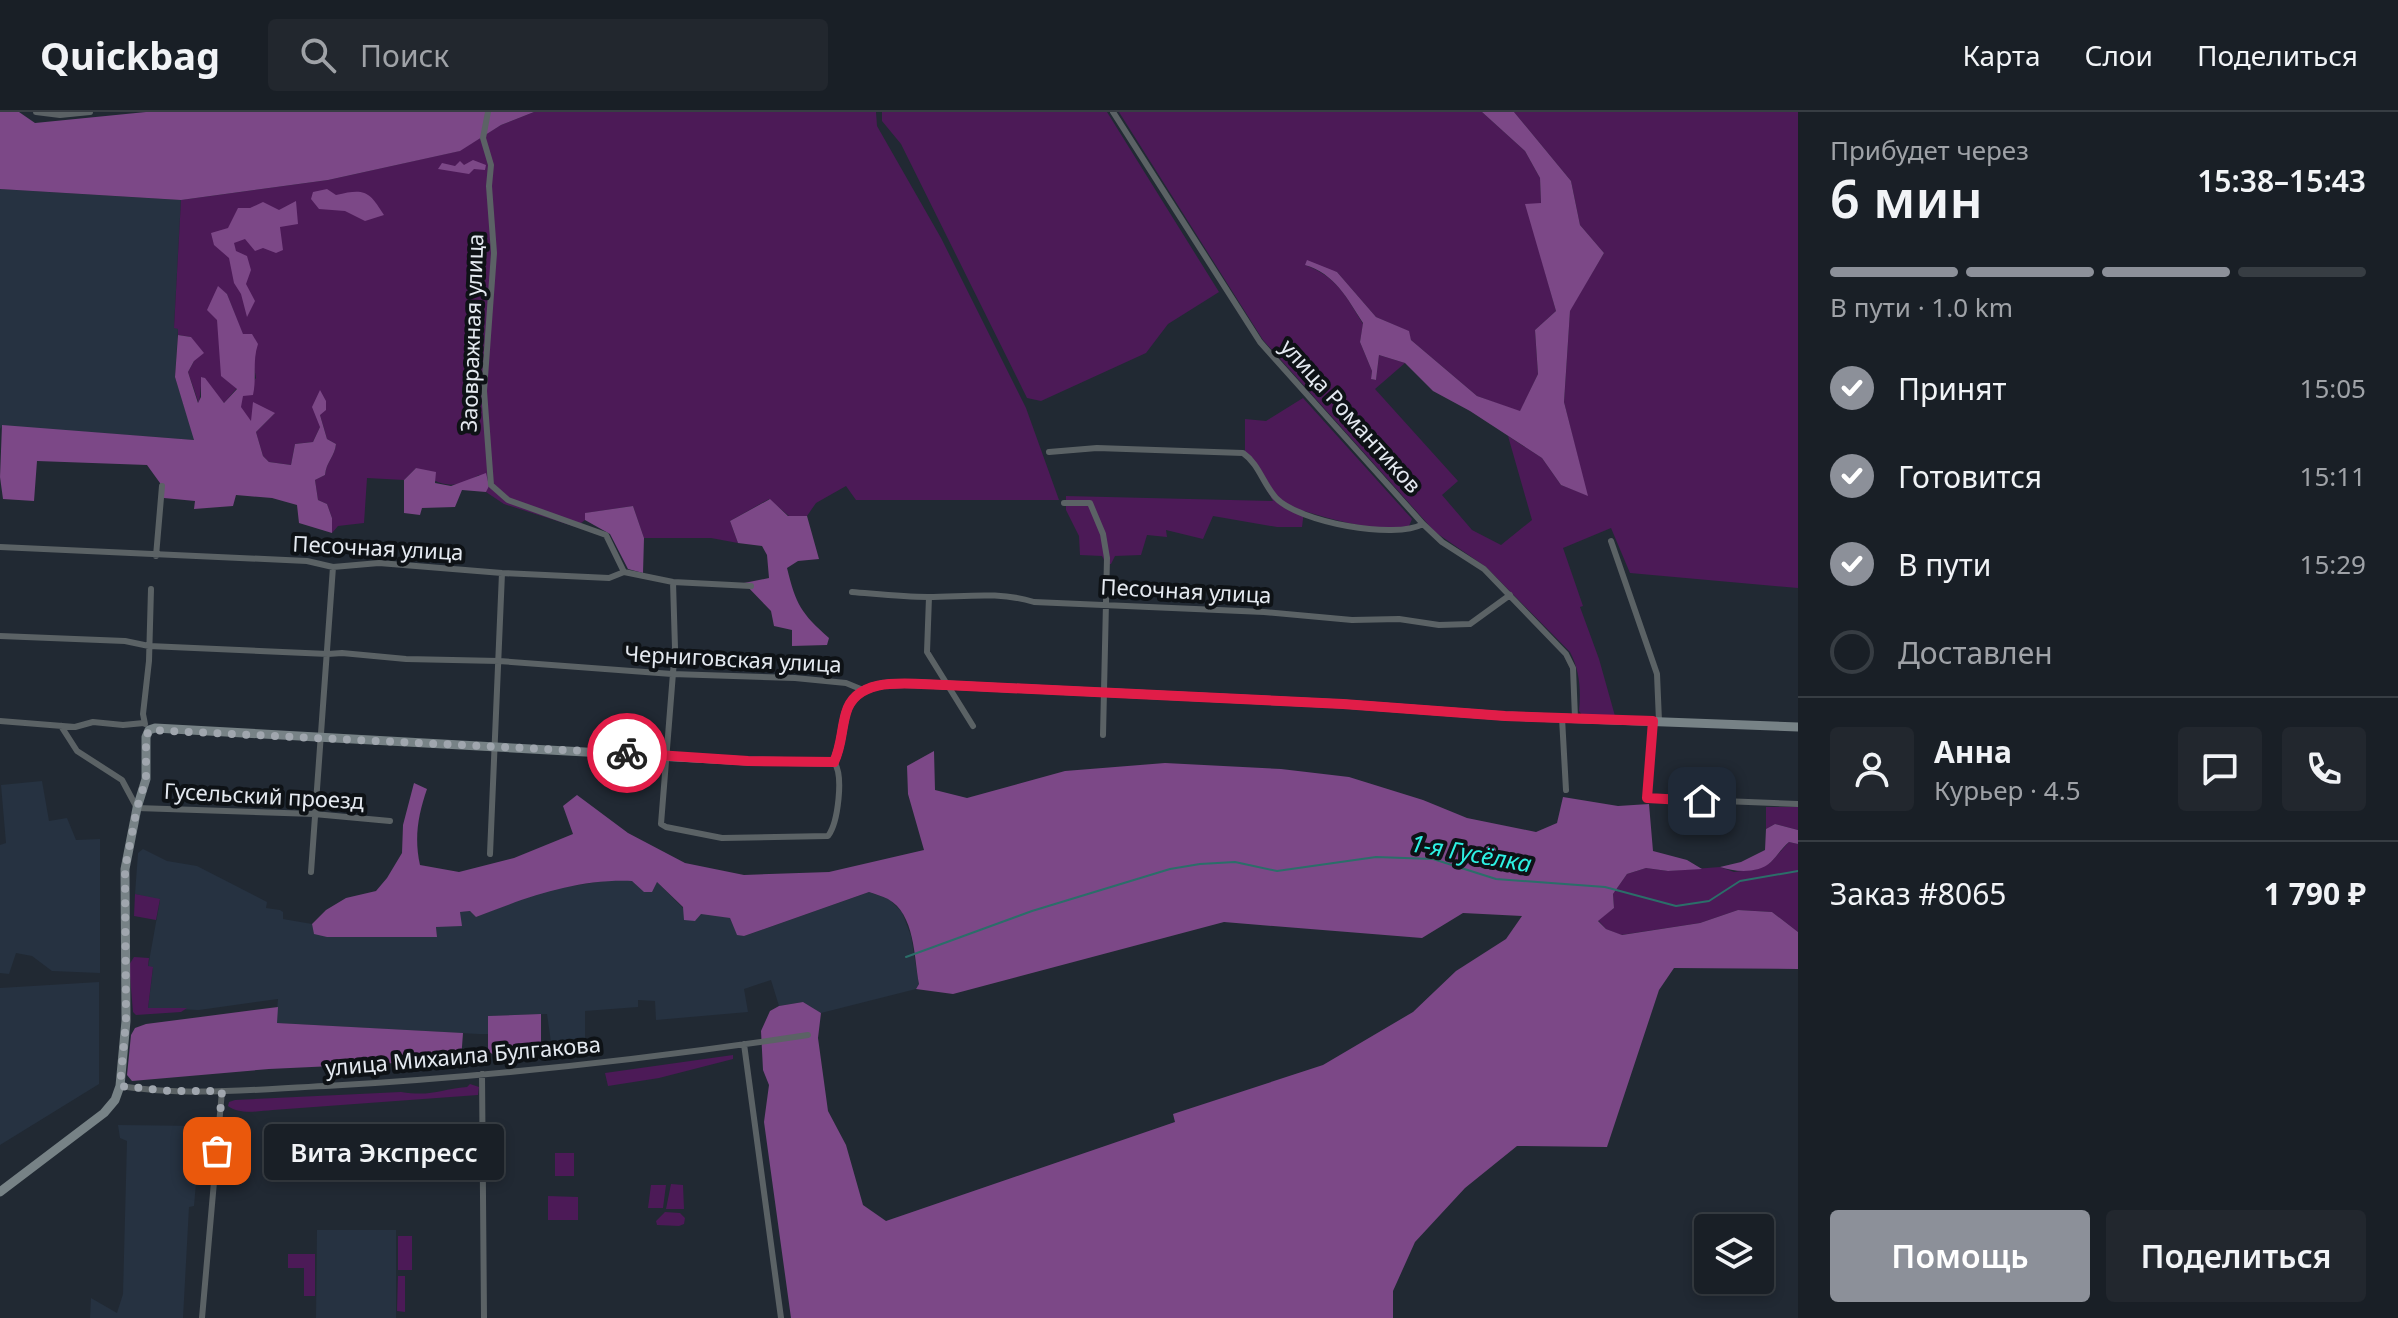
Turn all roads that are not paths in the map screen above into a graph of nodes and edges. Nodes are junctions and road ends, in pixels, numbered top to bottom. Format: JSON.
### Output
{"nodes":[{"id":1,"x":36,"y":112,"type":"edge"},
{"id":2,"x":90,"y":112,"type":"edge"},
{"id":3,"x":488,"y":112,"type":"edge"},
{"id":4,"x":1113,"y":112,"type":"edge"},
{"id":5,"x":1049,"y":452,"type":"dead end"},
{"id":6,"x":162,"y":486,"type":"dead end"},
{"id":7,"x":1064,"y":503,"type":"dead end"},
{"id":8,"x":1423,"y":524,"type":"junction"},
{"id":9,"x":1611,"y":541,"type":"dead end"},
{"id":10,"x":0,"y":547,"type":"edge"},
{"id":11,"x":156,"y":556,"type":"junction"},
{"id":12,"x":333,"y":567,"type":"junction"},
{"id":13,"x":624,"y":572,"type":"junction"},
{"id":14,"x":502,"y":573,"type":"junction"},
{"id":15,"x":673,"y":582,"type":"junction"},
{"id":16,"x":751,"y":586,"type":"dead end"},
{"id":17,"x":151,"y":589,"type":"dead end"},
{"id":18,"x":852,"y":592,"type":"dead end"},
{"id":19,"x":1510,"y":595,"type":"junction"},
{"id":20,"x":929,"y":597,"type":"junction"},
{"id":21,"x":1107,"y":605,"type":"junction"},
{"id":22,"x":0,"y":636,"type":"edge"},
{"id":23,"x":149,"y":646,"type":"junction"},
{"id":24,"x":328,"y":654,"type":"junction"},
{"id":25,"x":499,"y":661,"type":"junction"},
{"id":26,"x":672,"y":674,"type":"junction"},
{"id":27,"x":946,"y":685,"type":"junction"},
{"id":28,"x":863,"y":690,"type":"junction"},
{"id":29,"x":1105,"y":695,"type":"junction"},
{"id":30,"x":1562,"y":718,"type":"junction"},
{"id":31,"x":1575,"y":718,"type":"junction"},
{"id":32,"x":0,"y":721,"type":"edge"},
{"id":33,"x":1656,"y":721,"type":"junction"},
{"id":34,"x":61,"y":726,"type":"junction"},
{"id":35,"x":147,"y":726,"type":"junction"},
{"id":36,"x":973,"y":726,"type":"dead end"},
{"id":37,"x":1798,"y":727,"type":"edge"},
{"id":38,"x":1103,"y":735,"type":"dead end"},
{"id":39,"x":322,"y":737,"type":"junction"},
{"id":40,"x":493,"y":746,"type":"junction"},
{"id":41,"x":666,"y":754,"type":"junction"},
{"id":42,"x":834,"y":762,"type":"junction"},
{"id":43,"x":1566,"y":790,"type":"dead end"},
{"id":44,"x":1798,"y":804,"type":"edge"},
{"id":45,"x":137,"y":808,"type":"junction"},
{"id":46,"x":314,"y":814,"type":"junction"},
{"id":47,"x":390,"y":821,"type":"dead end"},
{"id":48,"x":490,"y":854,"type":"dead end"},
{"id":49,"x":311,"y":872,"type":"dead end"},
{"id":50,"x":808,"y":1035,"type":"dead end"},
{"id":51,"x":744,"y":1044,"type":"junction"},
{"id":52,"x":482,"y":1074,"type":"junction"},
{"id":53,"x":120,"y":1086,"type":"junction"},
{"id":54,"x":222,"y":1091,"type":"junction"},
{"id":55,"x":0,"y":1192,"type":"edge"},
{"id":56,"x":202,"y":1318,"type":"edge"},
{"id":57,"x":484,"y":1318,"type":"edge"},
{"id":58,"x":781,"y":1318,"type":"edge"}],
"edges":[{"from":1,"to":2,"type":"street"},
{"from":3,"to":13,"type":"street","name":"Заовражная улица"},
{"from":4,"to":8,"type":"street","name":"улица Романтиков"},
{"from":5,"to":8,"type":"street"},
{"from":6,"to":11,"type":"street"},
{"from":7,"to":21,"type":"street"},
{"from":8,"to":19,"type":"street","name":"улица Романтиков"},
{"from":9,"to":33,"type":"street"},
{"from":10,"to":11,"type":"street","name":"Песочная улица"},
{"from":11,"to":12,"type":"street","name":"Песочная улица"},
{"from":12,"to":14,"type":"street","name":"Песочная улица"},
{"from":12,"to":24,"type":"street"},
{"from":13,"to":14,"type":"street","name":"Песочная улица"},
{"from":13,"to":15,"type":"street","name":"Песочная улица"},
{"from":14,"to":25,"type":"street"},
{"from":15,"to":16,"type":"street","name":"Песочная улица"},
{"from":15,"to":26,"type":"street"},
{"from":17,"to":23,"type":"street"},
{"from":18,"to":20,"type":"street","name":"Песочная улица"},
{"from":19,"to":21,"type":"street","name":"Песочная улица"},
{"from":19,"to":31,"type":"street","name":"улица Романтиков"},
{"from":20,"to":21,"type":"street","name":"Песочная улица"},
{"from":20,"to":27,"type":"street"},
{"from":21,"to":29,"type":"street"},
{"from":22,"to":23,"type":"street","name":"Черниговская улица"},
{"from":23,"to":24,"type":"street","name":"Черниговская улица"},
{"from":23,"to":35,"type":"street"},
{"from":24,"to":25,"type":"street","name":"Черниговская улица"},
{"from":24,"to":39,"type":"street"},
{"from":25,"to":26,"type":"street","name":"Черниговская улица"},
{"from":25,"to":40,"type":"street"},
{"from":26,"to":28,"type":"street","name":"Черниговская улица"},
{"from":26,"to":41,"type":"street"},
{"from":27,"to":28,"type":"street","name":"Черниговская улица"},
{"from":27,"to":29,"type":"street","name":"Черниговская улица"},
{"from":27,"to":36,"type":"street"},
{"from":28,"to":42,"type":"street"},
{"from":29,"to":30,"type":"street","name":"Черниговская улица"},
{"from":29,"to":38,"type":"street"},
{"from":30,"to":31,"type":"street","name":"Черниговская улица"},
{"from":30,"to":43,"type":"street"},
{"from":31,"to":33,"type":"street","name":"Черниговская улица"},
{"from":32,"to":34,"type":"street"},
{"from":33,"to":37,"type":"street","name":"Черниговская улица"},
{"from":33,"to":44,"type":"street"},
{"from":34,"to":35,"type":"street"},
{"from":34,"to":45,"type":"street"},
{"from":35,"to":39,"type":"street"},
{"from":35,"to":45,"type":"street"},
{"from":39,"to":40,"type":"street"},
{"from":39,"to":46,"type":"street"},
{"from":40,"to":41,"type":"street"},
{"from":40,"to":48,"type":"street"},
{"from":41,"to":42,"type":"street"},
{"from":41,"to":42,"type":"street"},
{"from":45,"to":46,"type":"street","name":"Гусельский проезд"},
{"from":45,"to":53,"type":"street"},
{"from":46,"to":47,"type":"street","name":"Гусельский проезд"},
{"from":46,"to":49,"type":"street"},
{"from":50,"to":51,"type":"street","name":"улица Михаила Булгакова"},
{"from":51,"to":52,"type":"street","name":"улица Михаила Булгакова"},
{"from":51,"to":58,"type":"street"},
{"from":52,"to":54,"type":"street","name":"улица Михаила Булгакова"},
{"from":52,"to":57,"type":"street"},
{"from":53,"to":54,"type":"street","name":"улица Михаила Булгакова"},
{"from":53,"to":55,"type":"street"},
{"from":54,"to":56,"type":"street"}]}
